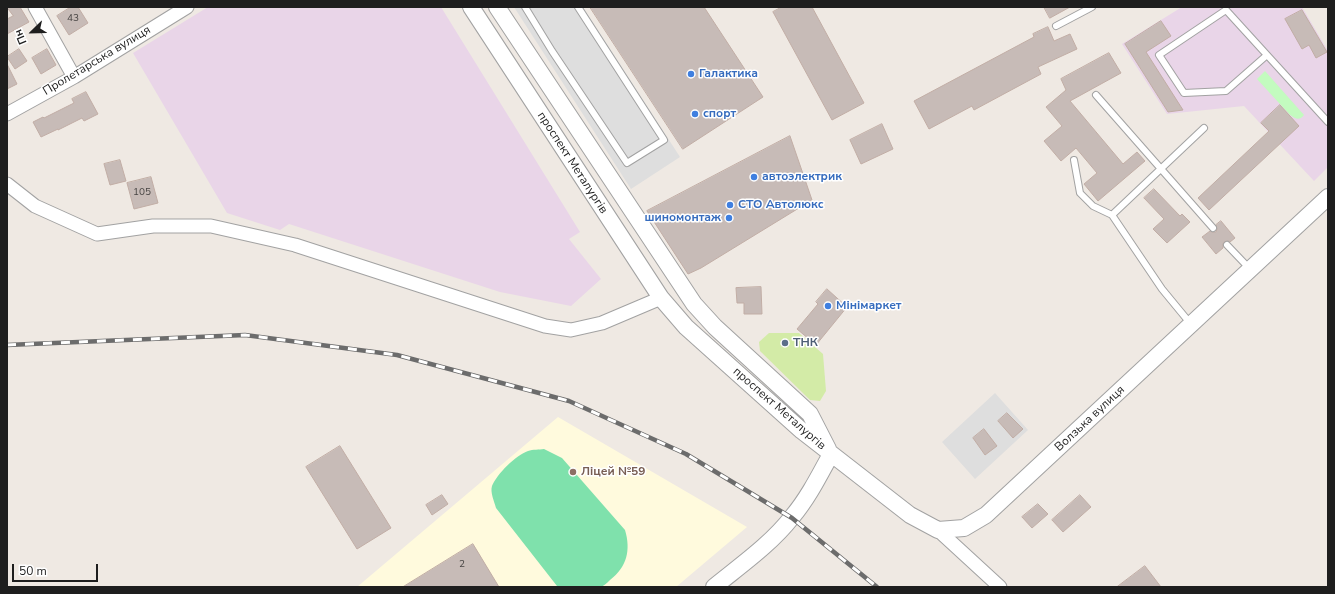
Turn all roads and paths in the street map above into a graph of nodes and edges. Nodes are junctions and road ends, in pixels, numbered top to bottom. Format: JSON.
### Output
{"nodes":[{"id":1,"x":35,"y":7,"type":"edge"},
{"id":2,"x":186,"y":7,"type":"edge"},
{"id":3,"x":471,"y":7,"type":"edge"},
{"id":4,"x":525,"y":7,"type":"edge"},
{"id":5,"x":578,"y":7,"type":"edge"},
{"id":6,"x":1092,"y":7,"type":"edge"},
{"id":7,"x":501,"y":8,"type":"edge"},
{"id":8,"x":1225,"y":8,"type":"edge"},
{"id":9,"x":1056,"y":26,"type":"dead end"},
{"id":10,"x":1267,"y":55,"type":"junction"},
{"id":11,"x":74,"y":77,"type":"junction"},
{"id":12,"x":1096,"y":95,"type":"dead end"},
{"id":13,"x":7,"y":114,"type":"edge"},
{"id":14,"x":1328,"y":122,"type":"edge"},
{"id":15,"x":1204,"y":128,"type":"dead end"},
{"id":16,"x":581,"y":134,"type":"junction"},
{"id":17,"x":562,"y":148,"type":"junction"},
{"id":18,"x":1074,"y":160,"type":"dead end"},
{"id":19,"x":1160,"y":168,"type":"junction"},
{"id":20,"x":7,"y":184,"type":"edge"},
{"id":21,"x":1328,"y":197,"type":"edge"},
{"id":22,"x":1112,"y":215,"type":"junction"},
{"id":23,"x":1213,"y":228,"type":"dead end"},
{"id":24,"x":1227,"y":245,"type":"dead end"},
{"id":25,"x":1250,"y":270,"type":"junction"},
{"id":26,"x":661,"y":298,"type":"junction"},
{"id":27,"x":1191,"y":324,"type":"junction"},
{"id":28,"x":831,"y":454,"type":"junction"},
{"id":29,"x":938,"y":530,"type":"junction"},
{"id":30,"x":714,"y":587,"type":"edge"},
{"id":31,"x":1000,"y":587,"type":"edge"}],
"edges":[{"from":1,"to":11,"type":"street"},
{"from":2,"to":11,"type":"street","name":"Пролетарська вулиця"},
{"from":3,"to":17,"type":"street","name":"проспект Металургів"},
{"from":4,"to":5,"type":"lane"},
{"from":6,"to":9,"type":"lane"},
{"from":7,"to":16,"type":"street","name":"проспект Металургів"},
{"from":8,"to":10,"type":"lane"},
{"from":8,"to":10,"type":"lane"},
{"from":10,"to":14,"type":"lane"},
{"from":11,"to":13,"type":"street","name":"Пролетарська вулиця"},
{"from":12,"to":19,"type":"lane"},
{"from":15,"to":19,"type":"lane"},
{"from":16,"to":17,"type":"street"},
{"from":16,"to":28,"type":"street","name":"проспект Металургів"},
{"from":17,"to":26,"type":"street","name":"проспект Металургів"},
{"from":18,"to":22,"type":"lane"},
{"from":19,"to":22,"type":"lane"},
{"from":19,"to":23,"type":"lane"},
{"from":20,"to":26,"type":"street"},
{"from":21,"to":25,"type":"street","name":"Волзька вулиця"},
{"from":22,"to":27,"type":"lane"},
{"from":24,"to":25,"type":"lane"},
{"from":25,"to":27,"type":"street","name":"Волзька вулиця"},
{"from":26,"to":28,"type":"street","name":"проспект Металургів"},
{"from":27,"to":29,"type":"street","name":"Волзька вулиця"},
{"from":28,"to":29,"type":"street"},
{"from":28,"to":30,"type":"street"},
{"from":29,"to":31,"type":"street"}]}
